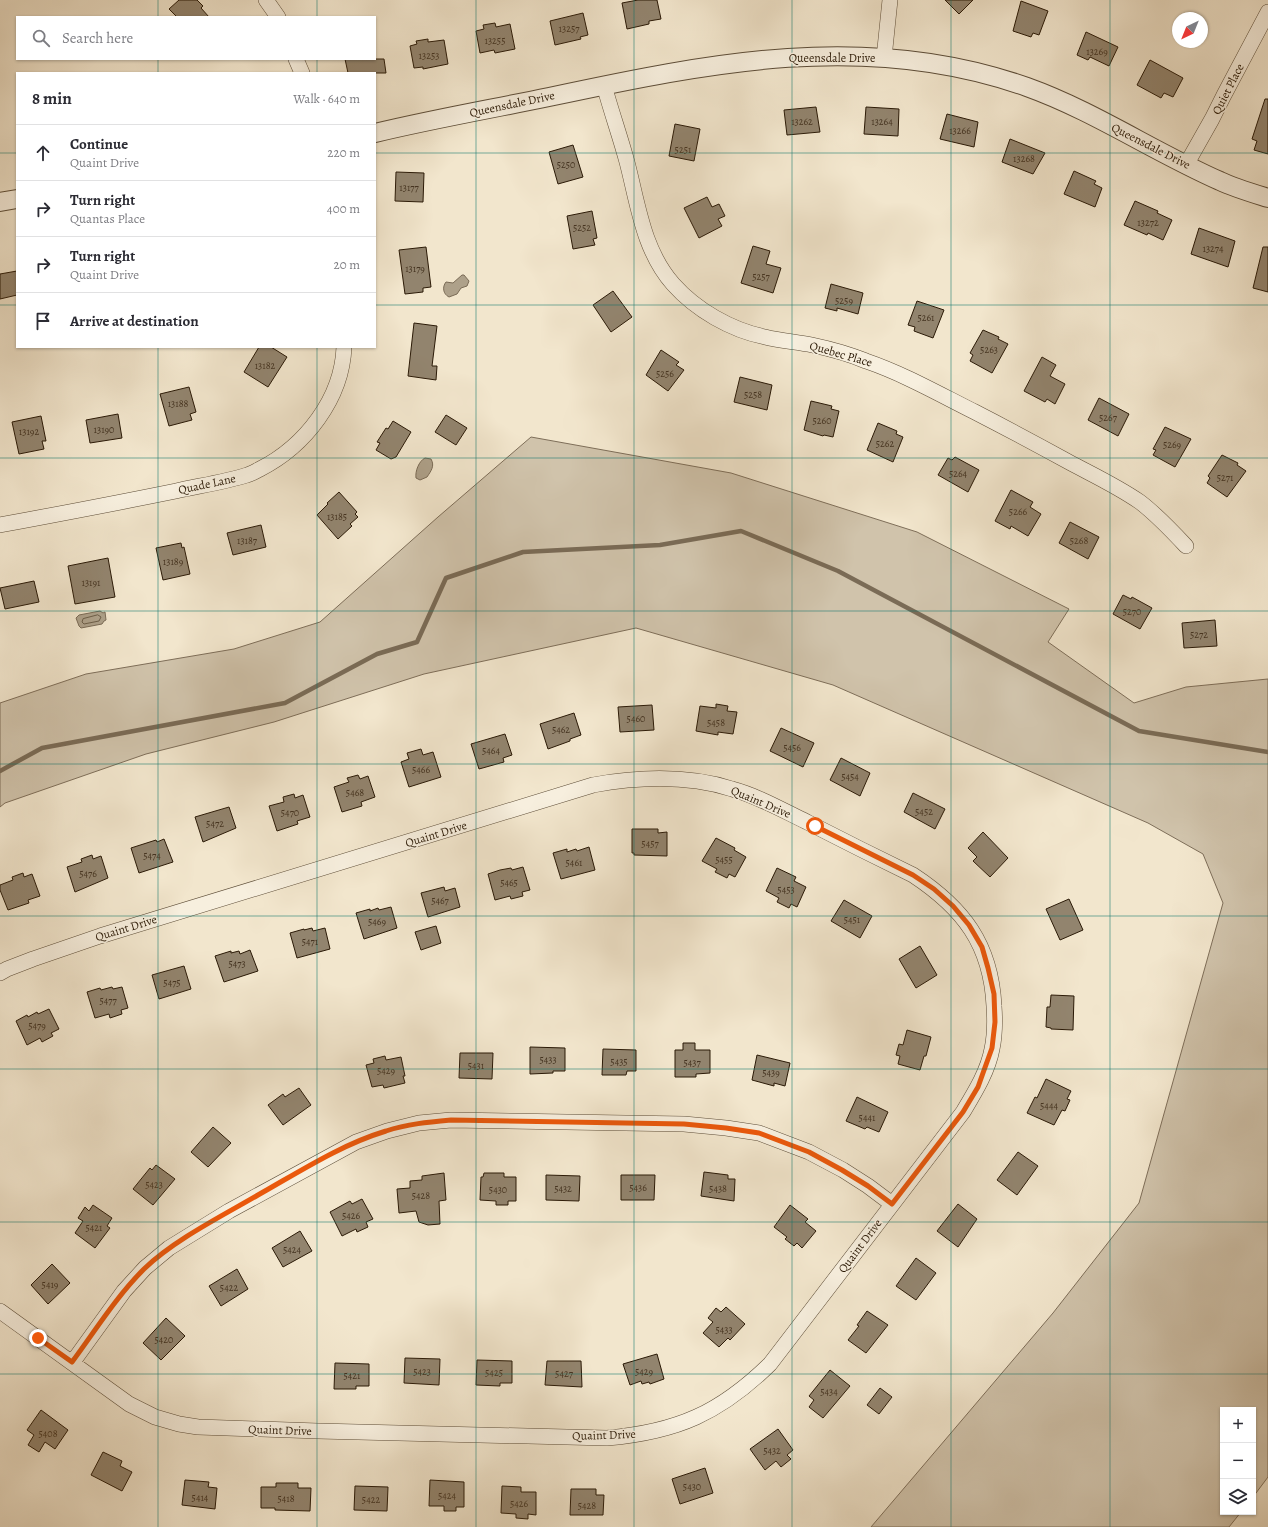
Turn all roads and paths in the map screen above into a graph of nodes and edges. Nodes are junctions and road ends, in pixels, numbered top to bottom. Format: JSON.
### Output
{"nodes":[{"id":1,"x":266,"y":0,"type":"edge"},
{"id":2,"x":890,"y":0,"type":"edge"},
{"id":3,"x":1268,"y":12,"type":"edge"},
{"id":4,"x":277,"y":16,"type":"edge"},
{"id":5,"x":884,"y":58,"type":"junction"},
{"id":6,"x":296,"y":60,"type":"edge"},
{"id":7,"x":302,"y":72,"type":"edge"},
{"id":8,"x":604,"y":85,"type":"junction"},
{"id":9,"x":376,"y":132,"type":"edge"},
{"id":10,"x":1186,"y":165,"type":"junction"},
{"id":11,"x":1268,"y":198,"type":"edge"},
{"id":12,"x":16,"y":199,"type":"edge"},
{"id":13,"x":0,"y":202,"type":"edge"},
{"id":14,"x":344,"y":348,"type":"edge"},
{"id":15,"x":0,"y":525,"type":"edge"},
{"id":16,"x":1186,"y":546,"type":"dead end"},
{"id":17,"x":0,"y":973,"type":"edge"},
{"id":18,"x":892,"y":1204,"type":"junction"},
{"id":19,"x":0,"y":1311,"type":"edge"},
{"id":20,"x":72,"y":1362,"type":"junction"}],
"edges":[{"from":1,"to":4,"type":"street"},
{"from":2,"to":5,"type":"street"},
{"from":3,"to":10,"type":"street","name":"Quiet Place"},
{"from":5,"to":8,"type":"street","name":"Queensdale Drive"},
{"from":5,"to":10,"type":"street","name":"Queensdale Drive"},
{"from":6,"to":7,"type":"street"},
{"from":8,"to":9,"type":"street","name":"Queensdale Drive"},
{"from":8,"to":16,"type":"street","name":"Quebec Place"},
{"from":10,"to":11,"type":"street","name":"Queensdale Drive"},
{"from":12,"to":13,"type":"street"},
{"from":14,"to":15,"type":"street","name":"Quade Lane"},
{"from":17,"to":18,"type":"street","name":"Quaint Drive"},
{"from":18,"to":20,"type":"street"},
{"from":18,"to":20,"type":"street","name":"Quaint Drive"},
{"from":19,"to":20,"type":"street","name":"Quaint Drive"}]}
